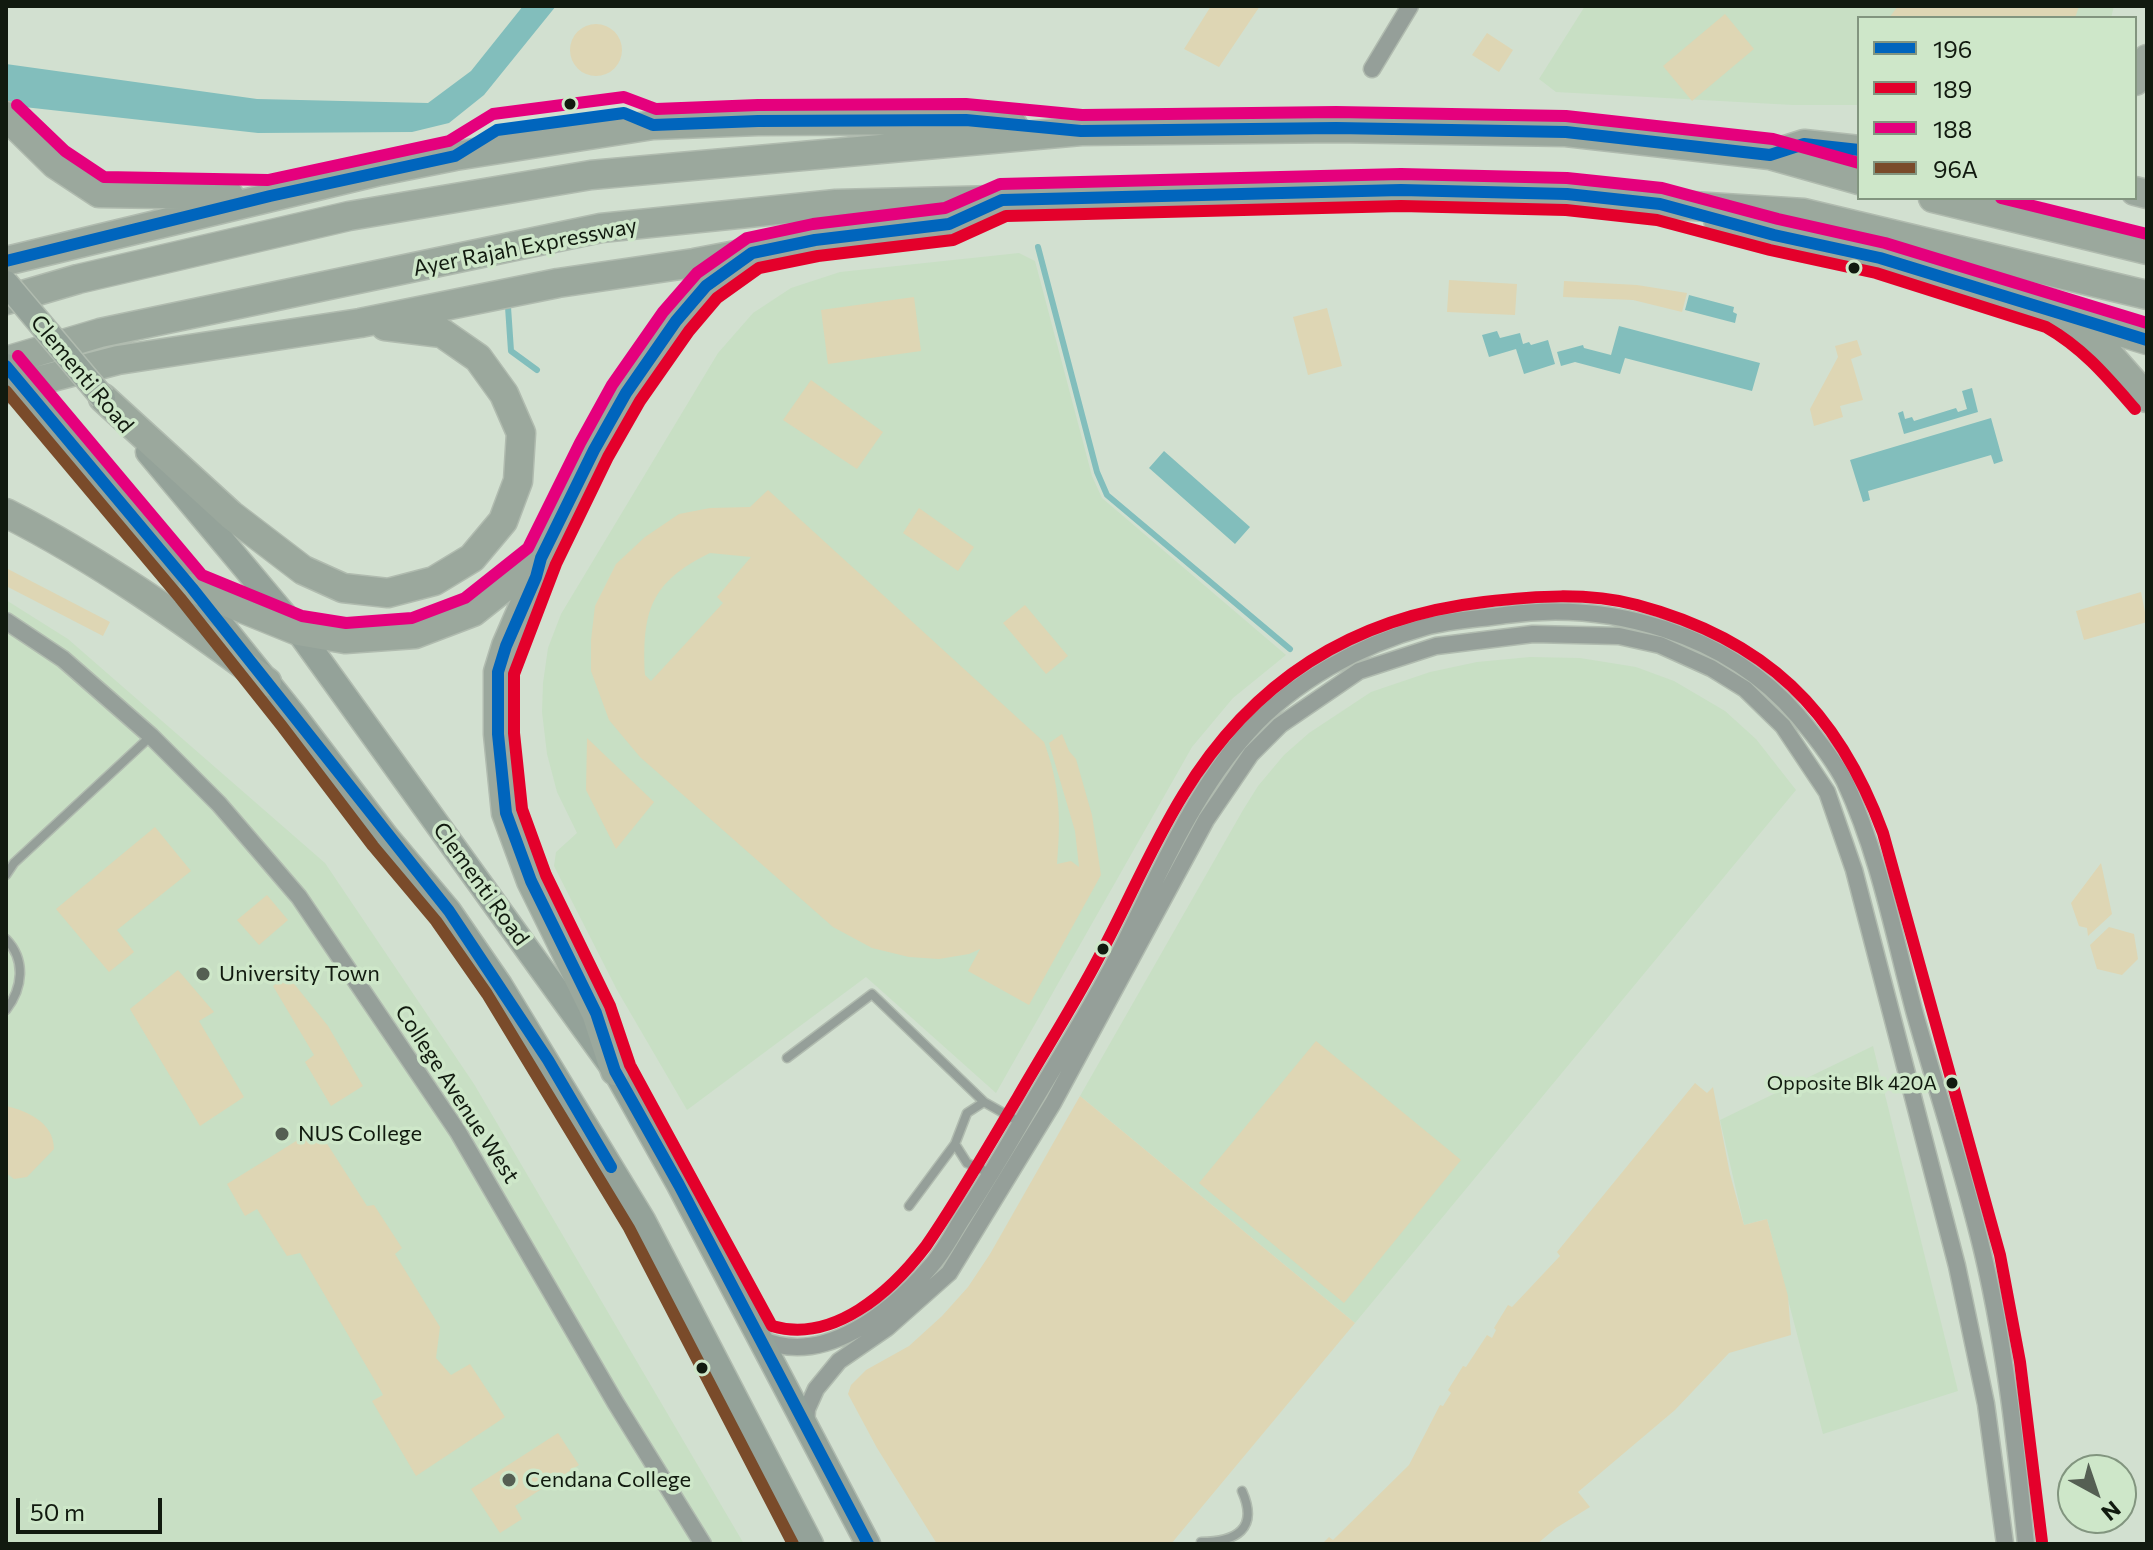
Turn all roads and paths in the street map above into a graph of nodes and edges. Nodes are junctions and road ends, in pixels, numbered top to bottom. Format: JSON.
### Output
{"nodes":[{"id":1,"x":1410,"y":6,"type":"edge"},
{"id":2,"x":2147,"y":59,"type":"edge"},
{"id":3,"x":1372,"y":69,"type":"dead end"},
{"id":4,"x":2137,"y":77,"type":"edge"},
{"id":5,"x":11,"y":121,"type":"edge"},
{"id":6,"x":1081,"y":131,"type":"junction"},
{"id":7,"x":1857,"y":150,"type":"edge"},
{"id":8,"x":1770,"y":155,"type":"junction"},
{"id":9,"x":1857,"y":179,"type":"edge"},
{"id":10,"x":270,"y":196,"type":"junction"},
{"id":11,"x":1002,"y":200,"type":"junction"},
{"id":12,"x":1941,"y":200,"type":"edge"},
{"id":13,"x":1660,"y":204,"type":"junction"},
{"id":14,"x":2147,"y":250,"type":"edge"},
{"id":15,"x":752,"y":253,"type":"junction"},
{"id":16,"x":6,"y":261,"type":"edge"},
{"id":17,"x":6,"y":283,"type":"edge"},
{"id":18,"x":2147,"y":295,"type":"edge"},
{"id":19,"x":6,"y":300,"type":"edge"},
{"id":20,"x":2053,"y":312,"type":"junction"},
{"id":21,"x":360,"y":323,"type":"junction"},
{"id":22,"x":2147,"y":340,"type":"edge"},
{"id":23,"x":6,"y":364,"type":"edge"},
{"id":24,"x":6,"y":389,"type":"edge"},
{"id":25,"x":103,"y":398,"type":"junction"},
{"id":26,"x":2147,"y":398,"type":"edge"},
{"id":27,"x":6,"y":513,"type":"edge"},
{"id":28,"x":541,"y":558,"type":"junction"},
{"id":29,"x":192,"y":588,"type":"junction"},
{"id":30,"x":1483,"y":618,"type":"junction"},
{"id":31,"x":6,"y":621,"type":"edge"},
{"id":32,"x":298,"y":631,"type":"junction"},
{"id":33,"x":1484,"y":639,"type":"junction"},
{"id":34,"x":267,"y":682,"type":"junction"},
{"id":35,"x":1282,"y":701,"type":"junction"},
{"id":36,"x":1280,"y":725,"type":"junction"},
{"id":37,"x":151,"y":736,"type":"junction"},
{"id":38,"x":1179,"y":867,"type":"junction"},
{"id":39,"x":1159,"y":874,"type":"junction"},
{"id":40,"x":6,"y":875,"type":"edge"},
{"id":41,"x":6,"y":939,"type":"edge"},
{"id":42,"x":6,"y":1010,"type":"edge"},
{"id":43,"x":787,"y":1058,"type":"dead end"},
{"id":44,"x":615,"y":1071,"type":"junction"},
{"id":45,"x":984,"y":1102,"type":"junction"},
{"id":46,"x":1029,"y":1127,"type":"junction"},
{"id":47,"x":955,"y":1144,"type":"junction"},
{"id":48,"x":999,"y":1178,"type":"junction"},
{"id":49,"x":909,"y":1206,"type":"dead end"},
{"id":50,"x":1984,"y":1258,"type":"junction"},
{"id":51,"x":1957,"y":1266,"type":"junction"},
{"id":52,"x":761,"y":1339,"type":"junction"},
{"id":53,"x":806,"y":1424,"type":"junction"},
{"id":54,"x":1242,"y":1491,"type":"dead end"},
{"id":55,"x":1201,"y":1542,"type":"dead end"},
{"id":56,"x":703,"y":1544,"type":"edge"},
{"id":57,"x":811,"y":1544,"type":"edge"},
{"id":58,"x":868,"y":1544,"type":"edge"},
{"id":59,"x":2005,"y":1544,"type":"edge"},
{"id":60,"x":2026,"y":1544,"type":"edge"}],
"edges":[{"from":1,"to":3,"type":"street"},
{"from":2,"to":4,"type":"highway"},
{"from":5,"to":10,"type":"highway"},
{"from":6,"to":8,"type":"highway"},
{"from":6,"to":10,"type":"highway"},
{"from":6,"to":19,"type":"highway"},
{"from":7,"to":8,"type":"highway"},
{"from":8,"to":9,"type":"highway"},
{"from":10,"to":16,"type":"highway"},
{"from":11,"to":13,"type":"highway","name":"Ayer Rajah Expressway"},
{"from":11,"to":15,"type":"highway"},
{"from":11,"to":23,"type":"highway","name":"Ayer Rajah Expressway"},
{"from":12,"to":14,"type":"highway"},
{"from":13,"to":18,"type":"highway","name":"Ayer Rajah Expressway"},
{"from":13,"to":20,"type":"highway"},
{"from":15,"to":21,"type":"highway"},
{"from":15,"to":28,"type":"highway"},
{"from":17,"to":25,"type":"main road","name":"Clementi Road","bridge":true},
{"from":20,"to":22,"type":"highway"},
{"from":20,"to":26,"type":"highway"},
{"from":21,"to":24,"type":"highway"},
{"from":21,"to":25,"type":"highway"},
{"from":23,"to":29,"type":"main road","name":"Clementi Road","bridge":true},
{"from":25,"to":32,"type":"main road","name":"Clementi Road"},
{"from":27,"to":34,"type":"highway"},
{"from":28,"to":32,"type":"highway"},
{"from":28,"to":44,"type":"highway"},
{"from":29,"to":32,"type":"highway"},
{"from":29,"to":34,"type":"main road","name":"Clementi Road"},
{"from":30,"to":33,"type":"street"},
{"from":30,"to":35,"type":"street"},
{"from":30,"to":50,"type":"street"},
{"from":31,"to":37,"type":"street","name":"College Avenue West"},
{"from":32,"to":44,"type":"main road","name":"Clementi Road"},
{"from":33,"to":36,"type":"street"},
{"from":33,"to":51,"type":"street"},
{"from":34,"to":57,"type":"main road","name":"Clementi Road"},
{"from":35,"to":36,"type":"lane"},
{"from":35,"to":39,"type":"street"},
{"from":36,"to":38,"type":"street"},
{"from":37,"to":40,"type":"lane"},
{"from":37,"to":56,"type":"street","name":"College Avenue West"},
{"from":38,"to":39,"type":"street"},
{"from":38,"to":46,"type":"street"},
{"from":39,"to":46,"type":"street"},
{"from":41,"to":42,"type":"lane"},
{"from":43,"to":45,"type":"lane"},
{"from":44,"to":52,"type":"main road","name":"Clementi Road"},
{"from":45,"to":46,"type":"lane"},
{"from":45,"to":47,"type":"lane"},
{"from":46,"to":48,"type":"street"},
{"from":47,"to":48,"type":"lane"},
{"from":47,"to":49,"type":"lane"},
{"from":48,"to":52,"type":"street"},
{"from":48,"to":53,"type":"street"},
{"from":50,"to":51,"type":"street"},
{"from":50,"to":60,"type":"street"},
{"from":51,"to":59,"type":"street"},
{"from":52,"to":53,"type":"main road","name":"Clementi Road"},
{"from":53,"to":58,"type":"main road","name":"Clementi Road"},
{"from":54,"to":55,"type":"lane"}]}
